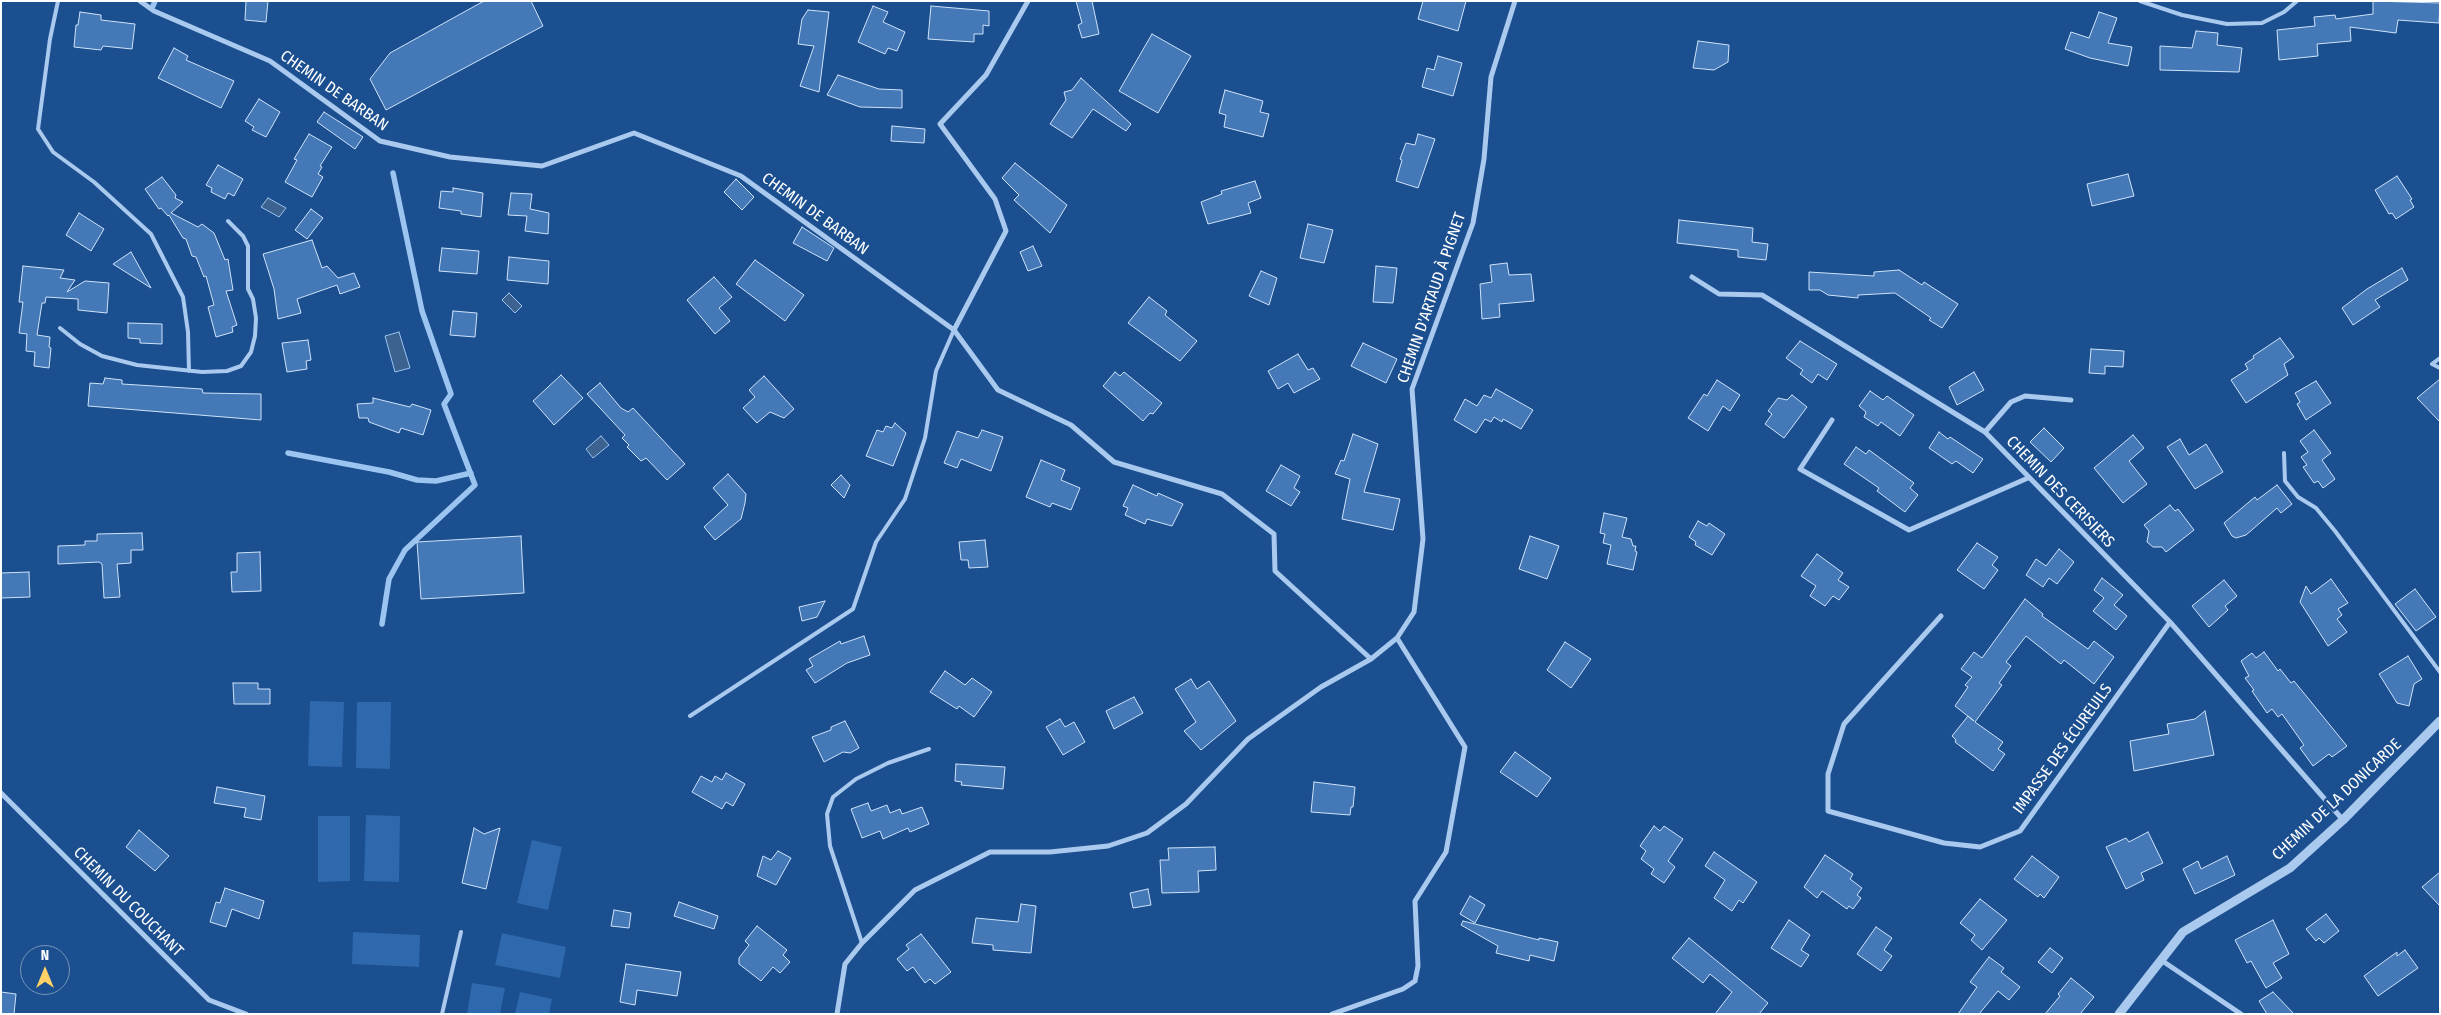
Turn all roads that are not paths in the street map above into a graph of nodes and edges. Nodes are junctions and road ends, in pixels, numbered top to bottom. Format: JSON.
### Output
{"nodes":[{"id":1,"x":58,"y":1,"type":"edge"},
{"id":2,"x":140,"y":1,"type":"edge"},
{"id":3,"x":1028,"y":1,"type":"edge"},
{"id":4,"x":1515,"y":1,"type":"edge"},
{"id":5,"x":2140,"y":1,"type":"edge"},
{"id":6,"x":2297,"y":1,"type":"edge"},
{"id":7,"x":228,"y":221,"type":"dead end"},
{"id":8,"x":1692,"y":277,"type":"dead end"},
{"id":9,"x":60,"y":328,"type":"dead end"},
{"id":10,"x":954,"y":330,"type":"junction"},
{"id":11,"x":2440,"y":358,"type":"edge"},
{"id":12,"x":2440,"y":368,"type":"edge"},
{"id":13,"x":189,"y":371,"type":"junction"},
{"id":14,"x":2071,"y":400,"type":"dead end"},
{"id":15,"x":1832,"y":420,"type":"dead end"},
{"id":16,"x":1985,"y":432,"type":"junction"},
{"id":17,"x":2284,"y":453,"type":"dead end"},
{"id":18,"x":2028,"y":478,"type":"junction"},
{"id":19,"x":1942,"y":616,"type":"dead end"},
{"id":20,"x":2170,"y":622,"type":"junction"},
{"id":21,"x":1396,"y":638,"type":"junction"},
{"id":22,"x":1371,"y":659,"type":"junction"},
{"id":23,"x":2440,"y":672,"type":"edge"},
{"id":24,"x":690,"y":716,"type":"dead end"},
{"id":25,"x":2440,"y":721,"type":"edge"},
{"id":26,"x":929,"y":749,"type":"dead end"},
{"id":27,"x":1,"y":793,"type":"edge"},
{"id":28,"x":2343,"y":820,"type":"junction"},
{"id":29,"x":461,"y":932,"type":"dead end"},
{"id":30,"x":862,"y":943,"type":"junction"},
{"id":31,"x":2160,"y":959,"type":"junction"},
{"id":32,"x":246,"y":1014,"type":"edge"},
{"id":33,"x":442,"y":1014,"type":"edge"},
{"id":34,"x":837,"y":1014,"type":"edge"},
{"id":35,"x":1332,"y":1014,"type":"edge"},
{"id":36,"x":2119,"y":1014,"type":"edge"},
{"id":37,"x":2241,"y":1014,"type":"edge"}],
"edges":[{"from":1,"to":13,"type":"lane"},
{"from":2,"to":10,"type":"street","name":"CHEMIN DE BARBAN"},
{"from":3,"to":10,"type":"street"},
{"from":4,"to":21,"type":"street","name":"CHEMIN D'ARTAUD À PIGNET"},
{"from":5,"to":6,"type":"lane"},
{"from":7,"to":13,"type":"lane"},
{"from":8,"to":16,"type":"street","name":"CHEMIN DES CERISIERS"},
{"from":9,"to":13,"type":"lane"},
{"from":10,"to":22,"type":"street","name":"CHEMIN DE BARBAN"},
{"from":10,"to":24,"type":"lane"},
{"from":11,"to":12,"type":"lane"},
{"from":14,"to":16,"type":"street"},
{"from":15,"to":18,"type":"street"},
{"from":16,"to":18,"type":"street","name":"CHEMIN DES CERISIERS"},
{"from":17,"to":23,"type":"lane"},
{"from":18,"to":20,"type":"street","name":"CHEMIN DES CERISIERS"},
{"from":19,"to":20,"type":"street","name":"IMPASSE DES ÉCUREUILS"},
{"from":20,"to":28,"type":"street","name":"CHEMIN DES CERISIERS"},
{"from":21,"to":22,"type":"street","name":"CHEMIN D'ARTAUD À PIGNET"},
{"from":21,"to":35,"type":"street"},
{"from":22,"to":30,"type":"street","name":"CHEMIN D'ARTAUD À PIGNET"},
{"from":25,"to":28,"type":"street","name":"CHEMIN DE LA DONICARDE"},
{"from":26,"to":30,"type":"lane"},
{"from":27,"to":32,"type":"street","name":"CHEMIN DU COUCHANT"},
{"from":28,"to":31,"type":"street","name":"CHEMIN DE LA DONICARDE"},
{"from":29,"to":33,"type":"lane"},
{"from":30,"to":34,"type":"street","name":"CHEMIN D'ARTAUD À PIGNET"},
{"from":31,"to":36,"type":"street","name":"CHEMIN DE LA DONICARDE"},
{"from":31,"to":37,"type":"street"}]}
